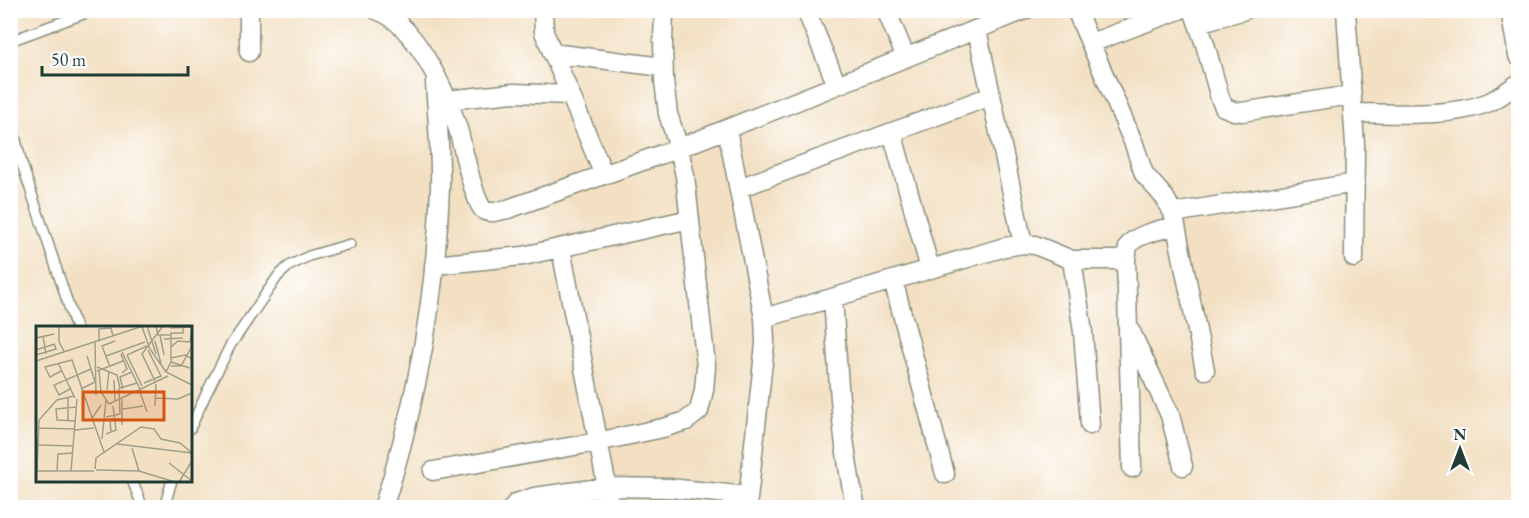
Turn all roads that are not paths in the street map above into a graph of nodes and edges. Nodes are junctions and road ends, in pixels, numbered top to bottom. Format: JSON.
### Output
{"nodes":[{"id":1,"x":94,"y":10,"type":"edge"},
{"id":2,"x":249,"y":10,"type":"edge"},
{"id":3,"x":376,"y":10,"type":"edge"},
{"id":4,"x":543,"y":10,"type":"edge"},
{"id":5,"x":664,"y":10,"type":"edge"},
{"id":6,"x":806,"y":10,"type":"edge"},
{"id":7,"x":886,"y":10,"type":"edge"},
{"id":8,"x":1025,"y":10,"type":"edge"},
{"id":9,"x":1076,"y":10,"type":"edge"},
{"id":10,"x":1179,"y":10,"type":"edge"},
{"id":11,"x":1245,"y":10,"type":"edge"},
{"id":12,"x":1346,"y":10,"type":"edge"},
{"id":13,"x":1507,"y":10,"type":"edge"},
{"id":14,"x":999,"y":15,"type":"edge"},
{"id":15,"x":1195,"y":17,"type":"edge"},
{"id":16,"x":977,"y":30,"type":"junction"},
{"id":17,"x":10,"y":41,"type":"edge"},
{"id":18,"x":1091,"y":44,"type":"junction"},
{"id":19,"x":249,"y":52,"type":"dead end"},
{"id":20,"x":552,"y":53,"type":"junction"},
{"id":21,"x":1518,"y":56,"type":"edge"},
{"id":22,"x":906,"y":58,"type":"junction"},
{"id":23,"x":663,"y":67,"type":"junction"},
{"id":24,"x":434,"y":72,"type":"junction"},
{"id":25,"x":1518,"y":84,"type":"edge"},
{"id":26,"x":837,"y":85,"type":"junction"},
{"id":27,"x":570,"y":95,"type":"junction"},
{"id":28,"x":1351,"y":95,"type":"junction"},
{"id":29,"x":991,"y":96,"type":"junction"},
{"id":30,"x":447,"y":100,"type":"junction"},
{"id":31,"x":1353,"y":113,"type":"junction"},
{"id":32,"x":10,"y":116,"type":"edge"},
{"id":33,"x":727,"y":129,"type":"junction"},
{"id":34,"x":892,"y":132,"type":"junction"},
{"id":35,"x":679,"y":148,"type":"junction"},
{"id":36,"x":10,"y":160,"type":"edge"},
{"id":37,"x":22,"y":164,"type":"junction"},
{"id":38,"x":604,"y":175,"type":"junction"},
{"id":39,"x":1355,"y":183,"type":"junction"},
{"id":40,"x":739,"y":188,"type":"junction"},
{"id":41,"x":690,"y":219,"type":"junction"},
{"id":42,"x":1174,"y":219,"type":"junction"},
{"id":43,"x":350,"y":244,"type":"dead end"},
{"id":44,"x":1023,"y":244,"type":"junction"},
{"id":45,"x":561,"y":249,"type":"junction"},
{"id":46,"x":1354,"y":258,"type":"dead end"},
{"id":47,"x":1072,"y":260,"type":"junction"},
{"id":48,"x":1126,"y":260,"type":"junction"},
{"id":49,"x":434,"y":265,"type":"junction"},
{"id":50,"x":930,"y":269,"type":"junction"},
{"id":51,"x":893,"y":280,"type":"junction"},
{"id":52,"x":833,"y":297,"type":"junction"},
{"id":53,"x":764,"y":318,"type":"junction"},
{"id":54,"x":1128,"y":325,"type":"junction"},
{"id":55,"x":76,"y":326,"type":"edge"},
{"id":56,"x":1205,"y":370,"type":"dead end"},
{"id":57,"x":192,"y":425,"type":"edge"},
{"id":58,"x":1090,"y":425,"type":"dead end"},
{"id":59,"x":597,"y":442,"type":"junction"},
{"id":60,"x":1183,"y":466,"type":"dead end"},
{"id":61,"x":1132,"y":468,"type":"dead end"},
{"id":62,"x":433,"y":471,"type":"dead end"},
{"id":63,"x":945,"y":474,"type":"dead end"},
{"id":64,"x":133,"y":482,"type":"edge"},
{"id":65,"x":171,"y":482,"type":"edge"},
{"id":66,"x":607,"y":487,"type":"junction"},
{"id":67,"x":748,"y":502,"type":"edge"},
{"id":68,"x":143,"y":507,"type":"edge"},
{"id":69,"x":164,"y":507,"type":"edge"},
{"id":70,"x":383,"y":507,"type":"edge"},
{"id":71,"x":512,"y":507,"type":"edge"},
{"id":72,"x":608,"y":507,"type":"edge"},
{"id":73,"x":856,"y":507,"type":"edge"}],
"edges":[{"from":1,"to":17,"type":"lane"},
{"from":2,"to":19,"type":"street"},
{"from":3,"to":24,"type":"street"},
{"from":4,"to":20,"type":"street"},
{"from":5,"to":23,"type":"street"},
{"from":6,"to":26,"type":"street"},
{"from":7,"to":22,"type":"street"},
{"from":8,"to":14,"type":"street"},
{"from":9,"to":18,"type":"street"},
{"from":10,"to":18,"type":"street"},
{"from":11,"to":15,"type":"street"},
{"from":12,"to":28,"type":"street"},
{"from":13,"to":21,"type":"street"},
{"from":14,"to":16,"type":"street"},
{"from":15,"to":28,"type":"street"},
{"from":16,"to":22,"type":"street"},
{"from":16,"to":29,"type":"street"},
{"from":18,"to":42,"type":"street"},
{"from":20,"to":23,"type":"street"},
{"from":20,"to":27,"type":"street"},
{"from":22,"to":26,"type":"street"},
{"from":23,"to":35,"type":"street"},
{"from":24,"to":30,"type":"street"},
{"from":24,"to":49,"type":"street"},
{"from":25,"to":31,"type":"street"},
{"from":26,"to":33,"type":"street"},
{"from":27,"to":30,"type":"street"},
{"from":27,"to":38,"type":"street"},
{"from":28,"to":31,"type":"street"},
{"from":29,"to":34,"type":"street"},
{"from":29,"to":44,"type":"street"},
{"from":30,"to":38,"type":"street"},
{"from":31,"to":39,"type":"street"},
{"from":32,"to":37,"type":"lane"},
{"from":33,"to":35,"type":"street"},
{"from":33,"to":40,"type":"street"},
{"from":34,"to":40,"type":"street"},
{"from":34,"to":50,"type":"street"},
{"from":35,"to":38,"type":"street"},
{"from":35,"to":41,"type":"street"},
{"from":36,"to":37,"type":"lane"},
{"from":37,"to":55,"type":"lane"},
{"from":39,"to":42,"type":"street"},
{"from":39,"to":46,"type":"street"},
{"from":40,"to":53,"type":"street"},
{"from":41,"to":45,"type":"street"},
{"from":41,"to":59,"type":"street"},
{"from":42,"to":48,"type":"street"},
{"from":42,"to":56,"type":"street"},
{"from":43,"to":57,"type":"lane"},
{"from":44,"to":47,"type":"street"},
{"from":44,"to":50,"type":"street"},
{"from":45,"to":49,"type":"street"},
{"from":45,"to":59,"type":"street"},
{"from":47,"to":48,"type":"street"},
{"from":47,"to":58,"type":"street"},
{"from":48,"to":54,"type":"street"},
{"from":49,"to":70,"type":"street"},
{"from":50,"to":51,"type":"street"},
{"from":51,"to":52,"type":"street"},
{"from":51,"to":63,"type":"street"},
{"from":52,"to":53,"type":"street"},
{"from":52,"to":73,"type":"street"},
{"from":53,"to":67,"type":"street"},
{"from":54,"to":60,"type":"street"},
{"from":54,"to":61,"type":"street"},
{"from":59,"to":62,"type":"street"},
{"from":59,"to":66,"type":"street"},
{"from":64,"to":68,"type":"lane"},
{"from":65,"to":69,"type":"lane"},
{"from":66,"to":67,"type":"street"},
{"from":66,"to":71,"type":"street"},
{"from":66,"to":72,"type":"street"}]}
